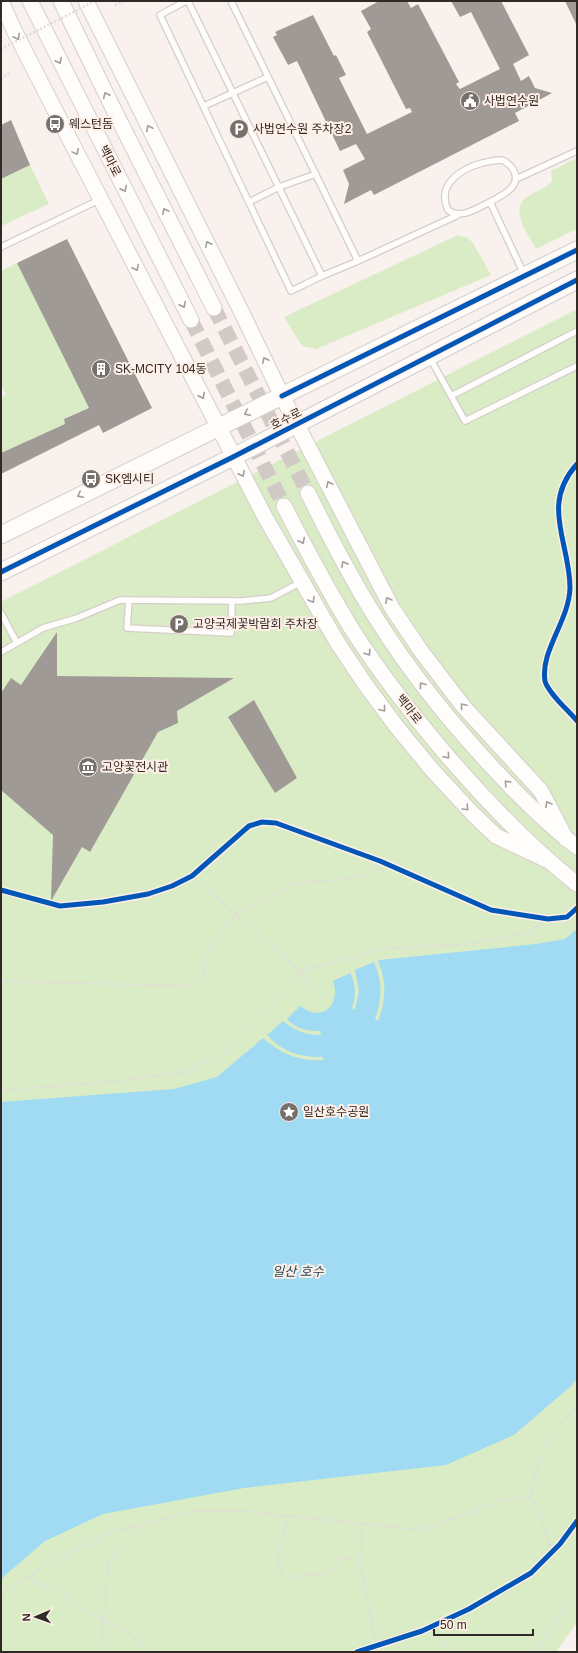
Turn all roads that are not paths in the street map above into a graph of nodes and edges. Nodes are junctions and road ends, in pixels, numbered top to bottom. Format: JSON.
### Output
{"nodes":[{"id":1,"x":1,"y":1,"type":"edge"},
{"id":2,"x":30,"y":1,"type":"edge"},
{"id":3,"x":61,"y":1,"type":"edge"},
{"id":4,"x":86,"y":1,"type":"edge"},
{"id":5,"x":186,"y":1,"type":"edge"},
{"id":6,"x":231,"y":1,"type":"edge"},
{"id":7,"x":268,"y":77,"type":"junction"},
{"id":8,"x":233,"y":93,"type":"junction"},
{"id":9,"x":204,"y":106,"type":"junction"},
{"id":10,"x":577,"y":150,"type":"edge"},
{"id":11,"x":316,"y":174,"type":"junction"},
{"id":12,"x":516,"y":179,"type":"junction"},
{"id":13,"x":279,"y":187,"type":"junction"},
{"id":14,"x":101,"y":199,"type":"junction"},
{"id":15,"x":248,"y":202,"type":"junction"},
{"id":16,"x":490,"y":202,"type":"junction"},
{"id":17,"x":458,"y":215,"type":"junction"},
{"id":18,"x":1,"y":247,"type":"edge"},
{"id":19,"x":577,"y":250,"type":"edge"},
{"id":20,"x":358,"y":261,"type":"junction"},
{"id":21,"x":322,"y":276,"type":"junction"},
{"id":22,"x":525,"y":276,"type":"junction"},
{"id":23,"x":577,"y":280,"type":"edge"},
{"id":24,"x":214,"y":308,"type":"tunnel mouth"},
{"id":25,"x":191,"y":320,"type":"tunnel mouth"},
{"id":26,"x":577,"y":331,"type":"edge"},
{"id":27,"x":429,"y":356,"type":"junction"},
{"id":28,"x":577,"y":366,"type":"edge"},
{"id":29,"x":282,"y":396,"type":"junction"},
{"id":30,"x":451,"y":396,"type":"junction"},
{"id":31,"x":297,"y":424,"type":"junction"},
{"id":32,"x":218,"y":427,"type":"junction"},
{"id":33,"x":233,"y":457,"type":"junction"},
{"id":34,"x":308,"y":493,"type":"tunnel mouth"},
{"id":35,"x":284,"y":506,"type":"tunnel mouth"},
{"id":36,"x":1,"y":535,"type":"edge"},
{"id":37,"x":1,"y":572,"type":"edge"},
{"id":38,"x":302,"y":582,"type":"junction"},
{"id":39,"x":129,"y":600,"type":"junction"},
{"id":40,"x":232,"y":601,"type":"junction"},
{"id":41,"x":1,"y":613,"type":"edge"},
{"id":42,"x":16,"y":643,"type":"junction"},
{"id":43,"x":1,"y":652,"type":"edge"},
{"id":44,"x":572,"y":843,"type":"edge"},
{"id":45,"x":549,"y":861,"type":"junction"},
{"id":46,"x":575,"y":882,"type":"edge"}],
"edges":[{"from":1,"to":14,"type":"main road","one_way":true},
{"from":2,"to":25,"type":"main road","name":"백마로","one_way":true},
{"from":24,"to":3,"type":"main road","one_way":true},
{"from":29,"to":4,"type":"main road","one_way":true},
{"from":5,"to":8,"type":"lane"},
{"from":5,"to":9,"type":"lane"},
{"from":6,"to":7,"type":"lane"},
{"from":7,"to":8,"type":"lane"},
{"from":7,"to":11,"type":"lane"},
{"from":8,"to":9,"type":"lane"},
{"from":8,"to":13,"type":"lane"},
{"from":9,"to":15,"type":"lane"},
{"from":10,"to":12,"type":"lane"},
{"from":11,"to":13,"type":"lane"},
{"from":11,"to":20,"type":"lane"},
{"from":12,"to":16,"type":"lane"},
{"from":12,"to":17,"type":"lane"},
{"from":13,"to":15,"type":"lane"},
{"from":13,"to":21,"type":"lane"},
{"from":14,"to":18,"type":"lane"},
{"from":14,"to":32,"type":"main road","one_way":true},
{"from":15,"to":21,"type":"lane"},
{"from":16,"to":17,"type":"lane"},
{"from":16,"to":22,"type":"lane"},
{"from":17,"to":20,"type":"lane"},
{"from":19,"to":22,"type":"main road","name":"호수로"},
{"from":20,"to":21,"type":"lane"},
{"from":22,"to":29,"type":"main road","name":"호수로"},
{"from":23,"to":27,"type":"main road","name":"호수로"},
{"from":26,"to":30,"type":"lane"},
{"from":27,"to":30,"type":"lane"},
{"from":27,"to":31,"type":"main road","name":"호수로"},
{"from":28,"to":30,"type":"lane"},
{"from":29,"to":31,"type":"main road"},
{"from":29,"to":32,"type":"main road","name":"호수로","one_way":true},
{"from":31,"to":33,"type":"main road","name":"호수로"},
{"from":44,"to":31,"type":"main road","one_way":true},
{"from":32,"to":33,"type":"main road"},
{"from":32,"to":36,"type":"main road","name":"호수로","one_way":true},
{"from":33,"to":37,"type":"main road","name":"호수로"},
{"from":33,"to":38,"type":"main road","one_way":true},
{"from":44,"to":34,"type":"main road","name":"백마로","one_way":true},
{"from":35,"to":45,"type":"main road","name":"백마로","one_way":true},
{"from":38,"to":40,"type":"lane"},
{"from":38,"to":45,"type":"main road","one_way":true},
{"from":39,"to":40,"type":"lane"},
{"from":39,"to":40,"type":"lane"},
{"from":39,"to":42,"type":"lane"},
{"from":41,"to":42,"type":"lane"},
{"from":42,"to":43,"type":"lane"},
{"from":45,"to":46,"type":"main road","name":"백마로"}]}
